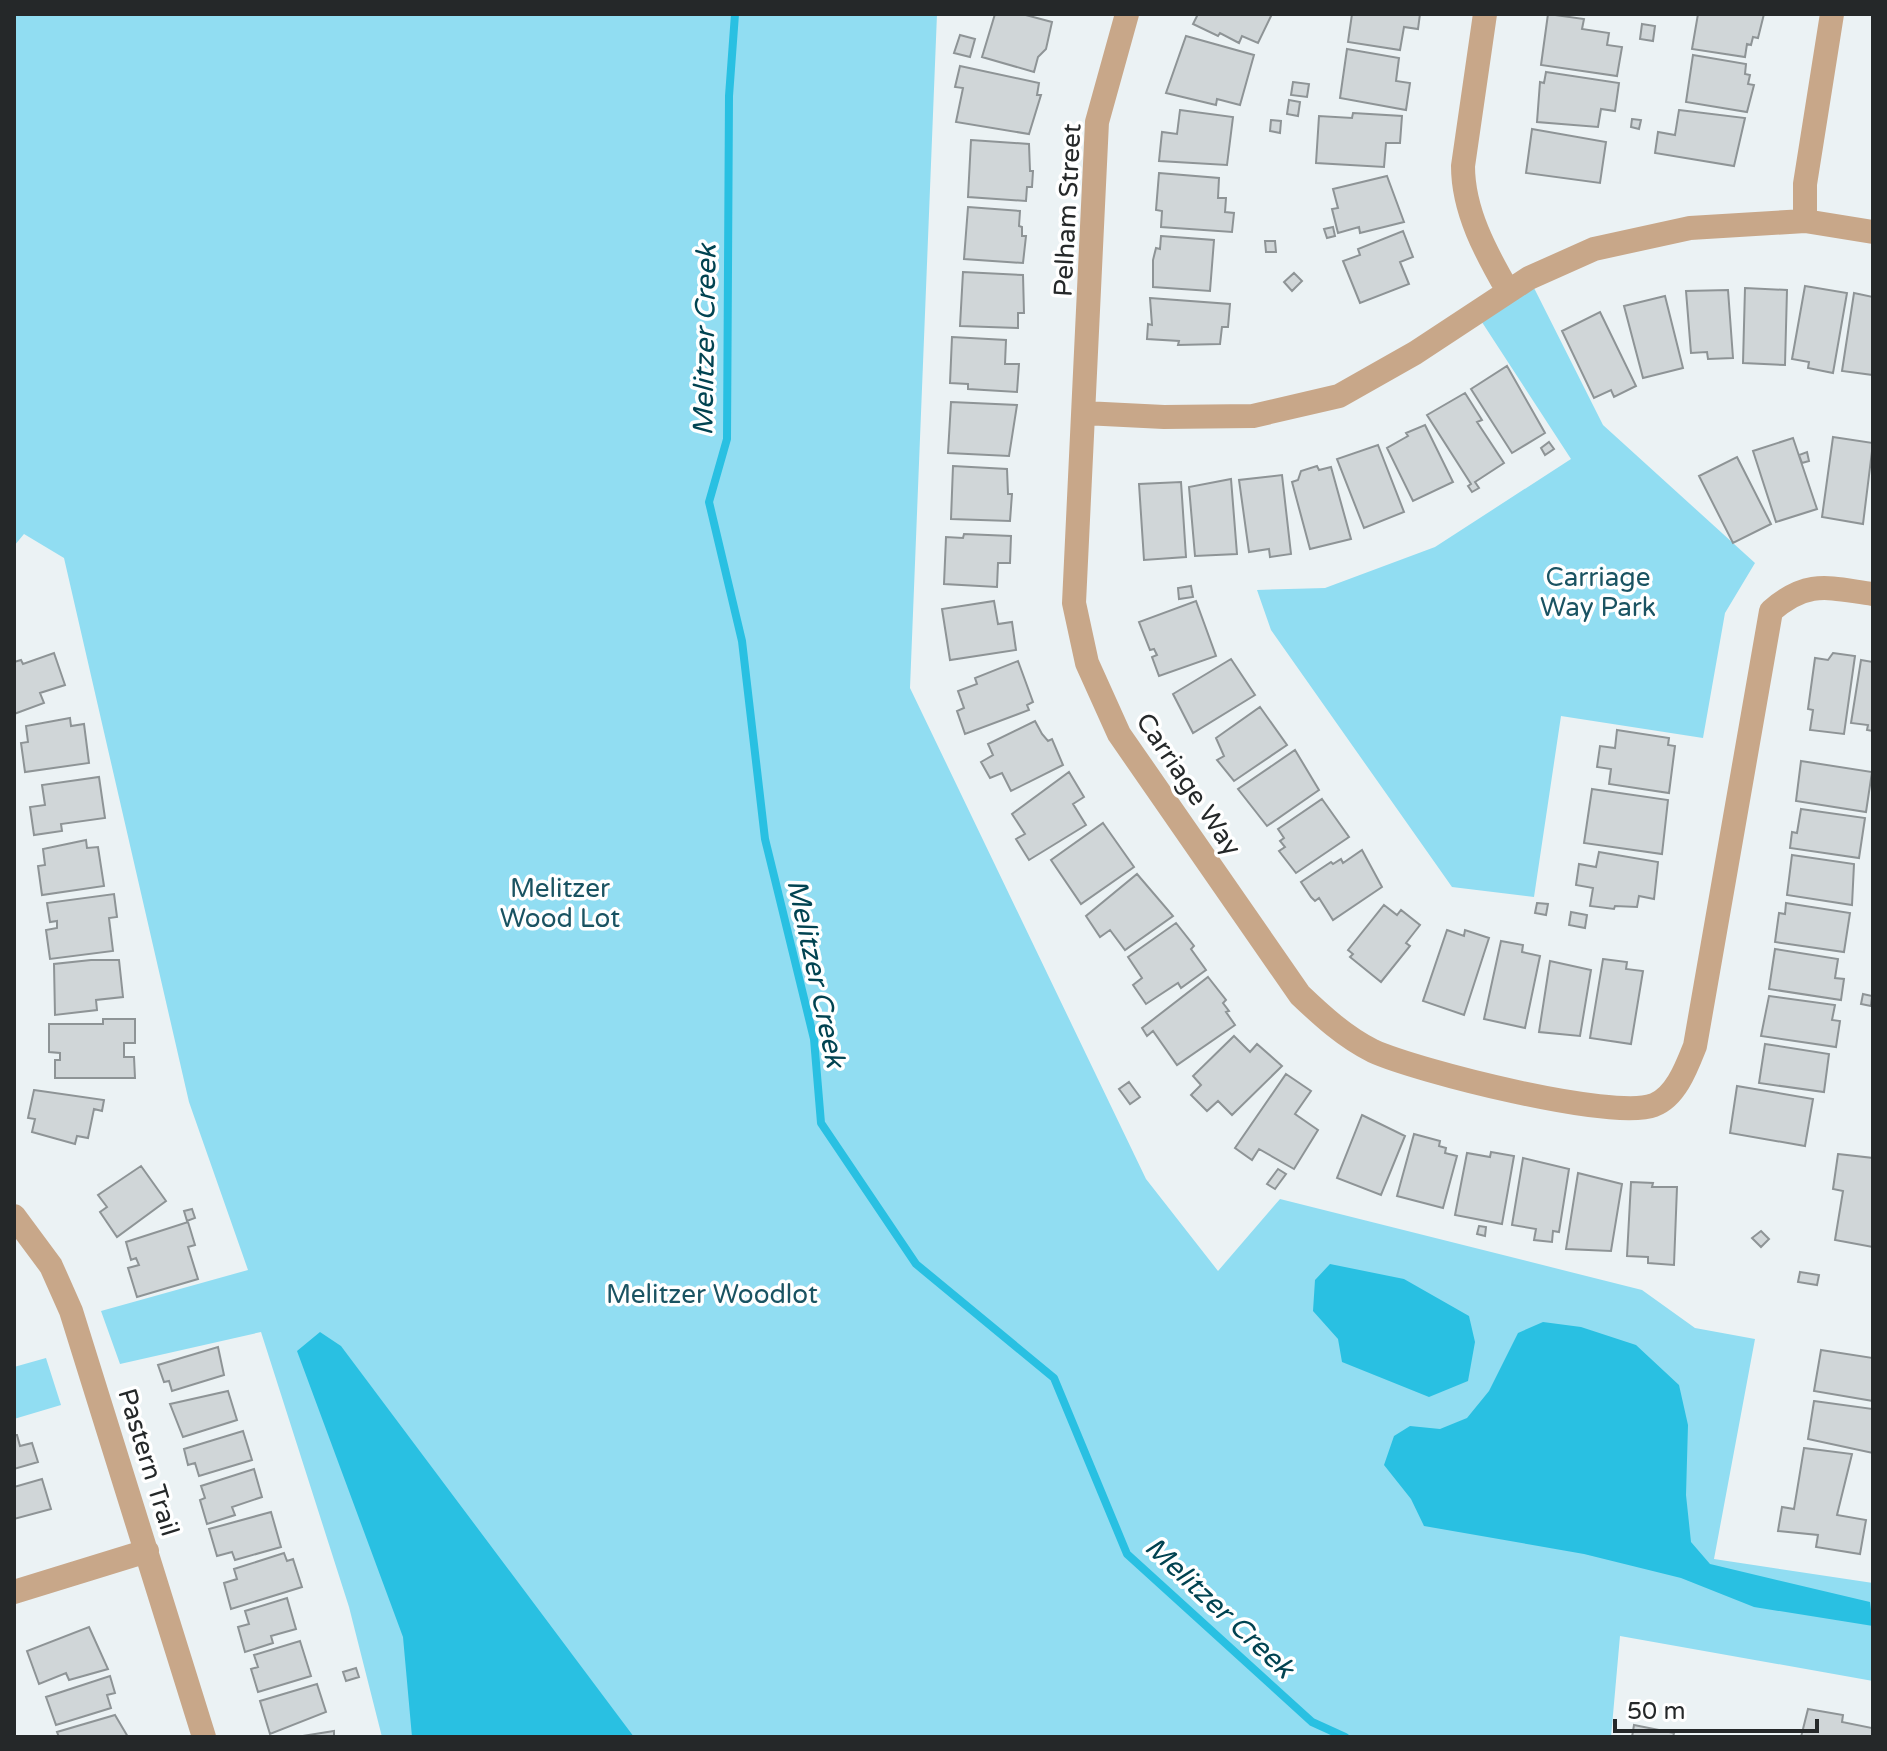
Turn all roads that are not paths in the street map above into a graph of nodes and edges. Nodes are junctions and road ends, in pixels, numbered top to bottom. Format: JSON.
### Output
{"nodes":[{"id":1,"x":1127,"y":14,"type":"edge"},
{"id":2,"x":1485,"y":14,"type":"edge"},
{"id":3,"x":1832,"y":14,"type":"edge"},
{"id":4,"x":1805,"y":221,"type":"junction"},
{"id":5,"x":1873,"y":232,"type":"edge"},
{"id":6,"x":1508,"y":291,"type":"junction"},
{"id":7,"x":1084,"y":413,"type":"junction"},
{"id":8,"x":1873,"y":594,"type":"edge"},
{"id":9,"x":14,"y":1216,"type":"edge"},
{"id":10,"x":147,"y":1551,"type":"junction"},
{"id":11,"x":14,"y":1592,"type":"edge"},
{"id":12,"x":204,"y":1737,"type":"edge"}],
"edges":[{"from":1,"to":7,"type":"street","name":"Pelham Street"},
{"from":2,"to":6,"type":"street"},
{"from":3,"to":4,"type":"street"},
{"from":4,"to":5,"type":"street"},
{"from":4,"to":6,"type":"street"},
{"from":6,"to":7,"type":"street"},
{"from":7,"to":8,"type":"street","name":"Carriage Way"},
{"from":9,"to":10,"type":"street","name":"Pastern Trail"},
{"from":10,"to":11,"type":"street"},
{"from":10,"to":12,"type":"street","name":"Pastern Trail"}]}
